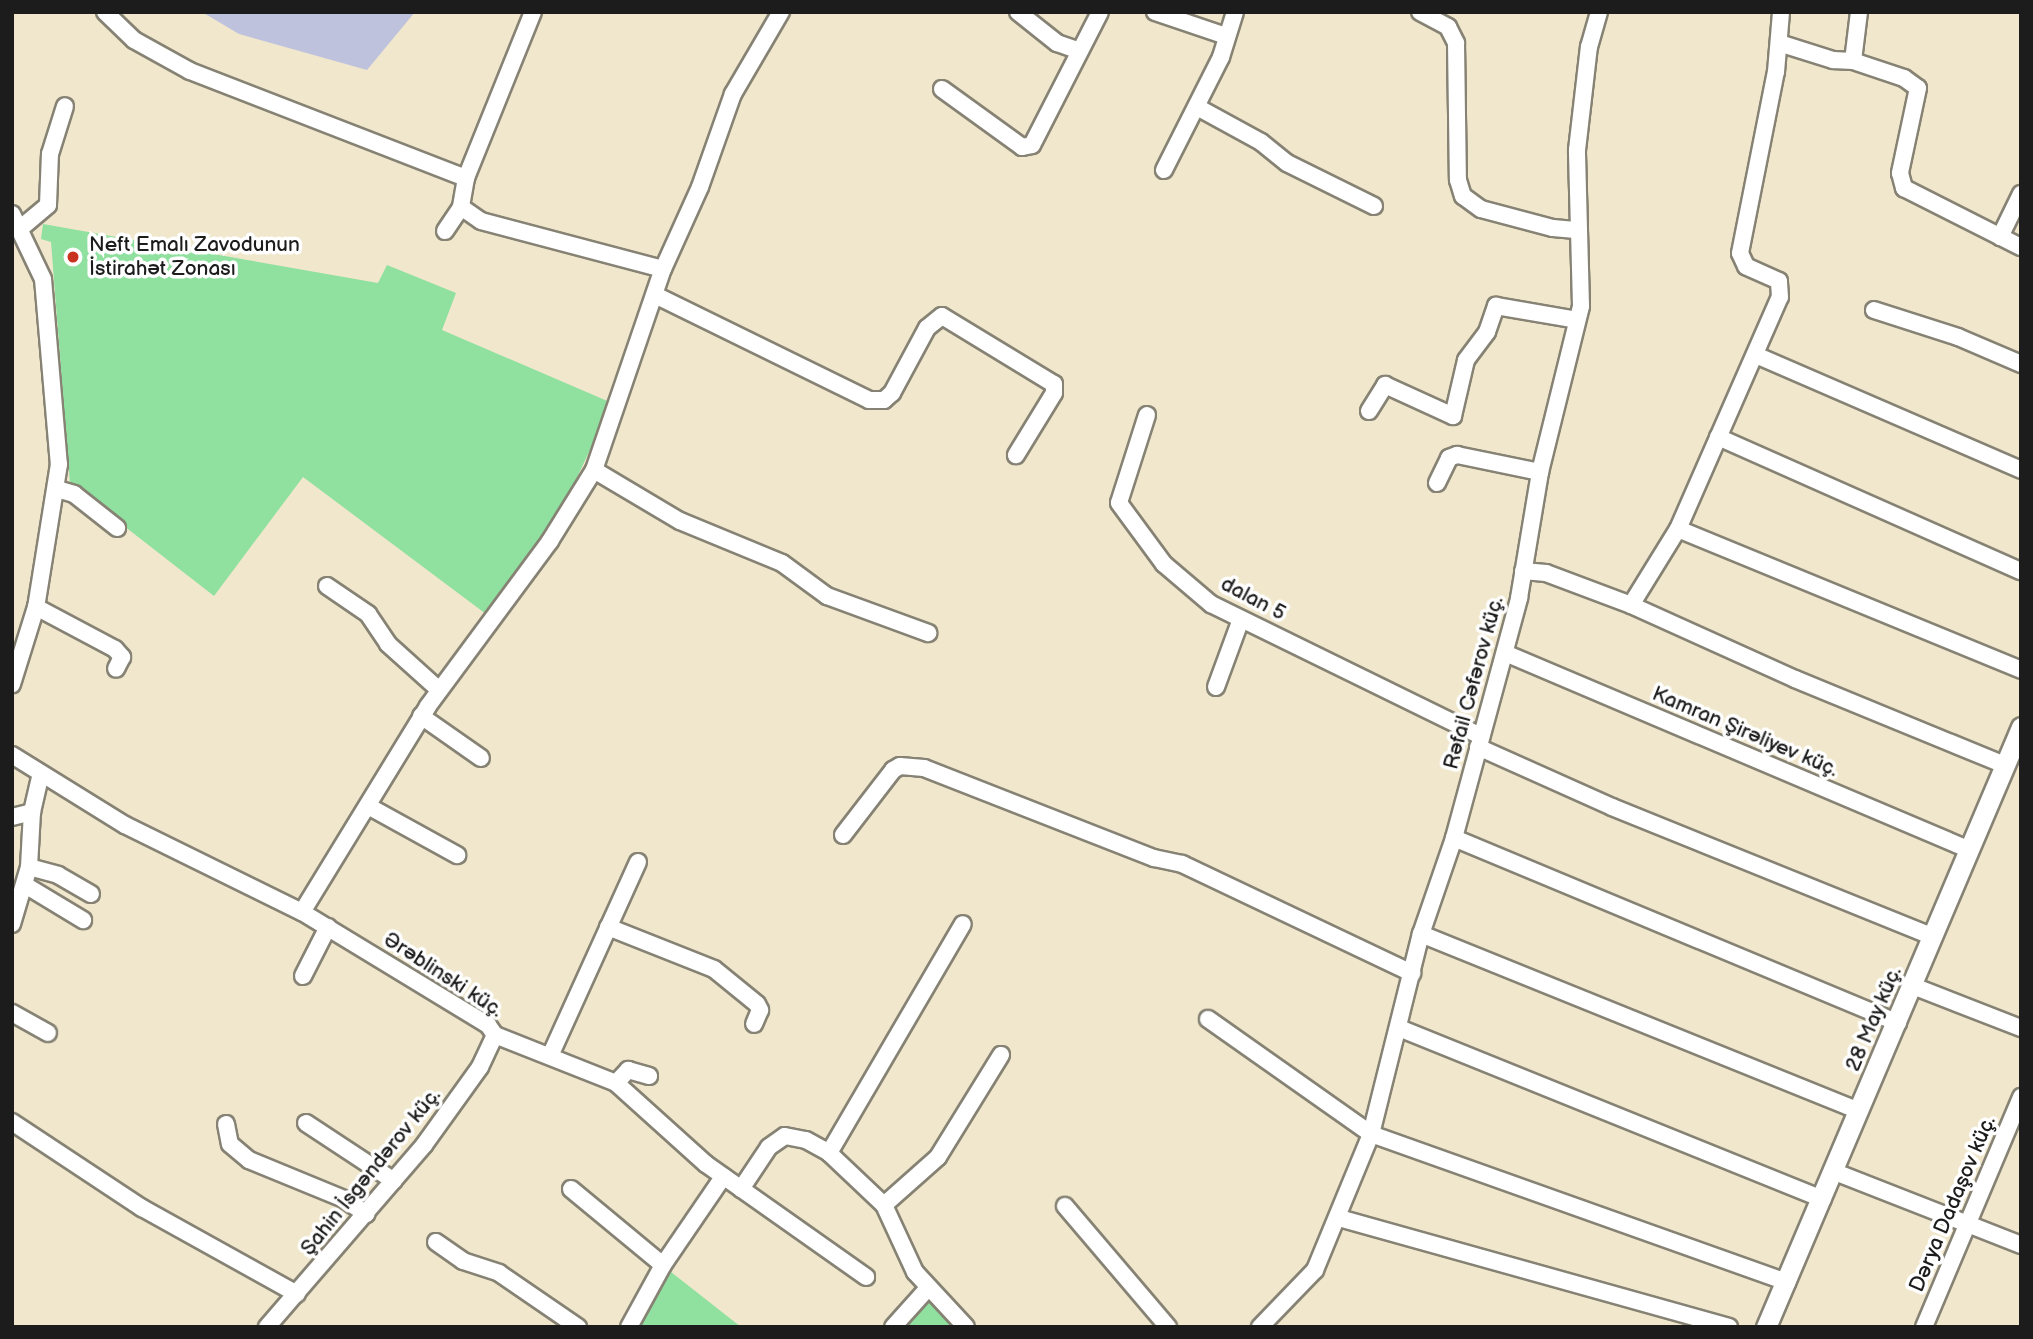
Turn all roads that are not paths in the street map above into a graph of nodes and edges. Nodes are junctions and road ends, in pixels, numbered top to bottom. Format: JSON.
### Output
{"nodes":[{"id":1,"x":105,"y":12,"type":"edge"},
{"id":2,"x":533,"y":12,"type":"edge"},
{"id":3,"x":781,"y":12,"type":"edge"},
{"id":4,"x":1018,"y":12,"type":"edge"},
{"id":5,"x":1100,"y":12,"type":"edge"},
{"id":6,"x":1155,"y":12,"type":"edge"},
{"id":7,"x":1236,"y":12,"type":"edge"},
{"id":8,"x":1599,"y":12,"type":"edge"},
{"id":9,"x":1781,"y":12,"type":"edge"},
{"id":10,"x":1859,"y":12,"type":"edge"},
{"id":11,"x":1426,"y":13,"type":"edge"},
{"id":12,"x":1226,"y":36,"type":"junction"},
{"id":13,"x":1779,"y":43,"type":"junction"},
{"id":14,"x":1080,"y":51,"type":"junction"},
{"id":15,"x":1853,"y":61,"type":"junction"},
{"id":16,"x":942,"y":89,"type":"dead end"},
{"id":17,"x":65,"y":106,"type":"dead end"},
{"id":18,"x":1197,"y":107,"type":"junction"},
{"id":19,"x":1164,"y":170,"type":"dead end"},
{"id":20,"x":466,"y":178,"type":"junction"},
{"id":21,"x":2021,"y":194,"type":"edge"},
{"id":22,"x":1374,"y":206,"type":"dead end"},
{"id":23,"x":461,"y":207,"type":"junction"},
{"id":24,"x":17,"y":220,"type":"edge"},
{"id":25,"x":1578,"y":230,"type":"junction"},
{"id":26,"x":445,"y":231,"type":"dead end"},
{"id":27,"x":2000,"y":237,"type":"junction"},
{"id":28,"x":2021,"y":247,"type":"edge"},
{"id":29,"x":663,"y":269,"type":"junction"},
{"id":30,"x":655,"y":295,"type":"junction"},
{"id":31,"x":1874,"y":310,"type":"dead end"},
{"id":32,"x":1577,"y":320,"type":"junction"},
{"id":33,"x":1758,"y":356,"type":"junction"},
{"id":34,"x":2021,"y":364,"type":"edge"},
{"id":35,"x":1369,"y":411,"type":"dead end"},
{"id":36,"x":1147,"y":415,"type":"dead end"},
{"id":37,"x":1718,"y":437,"type":"junction"},
{"id":38,"x":1016,"y":455,"type":"dead end"},
{"id":39,"x":594,"y":470,"type":"junction"},
{"id":40,"x":2021,"y":470,"type":"edge"},
{"id":41,"x":1540,"y":472,"type":"junction"},
{"id":42,"x":1437,"y":483,"type":"dead end"},
{"id":43,"x":57,"y":489,"type":"junction"},
{"id":44,"x":117,"y":528,"type":"dead end"},
{"id":45,"x":1678,"y":529,"type":"junction"},
{"id":46,"x":1523,"y":571,"type":"junction"},
{"id":47,"x":2021,"y":571,"type":"edge"},
{"id":48,"x":327,"y":586,"type":"dead end"},
{"id":49,"x":1631,"y":605,"type":"junction"},
{"id":50,"x":36,"y":607,"type":"junction"},
{"id":51,"x":1241,"y":620,"type":"junction"},
{"id":52,"x":928,"y":633,"type":"dead end"},
{"id":53,"x":1504,"y":653,"type":"junction"},
{"id":54,"x":116,"y":669,"type":"dead end"},
{"id":55,"x":2021,"y":670,"type":"edge"},
{"id":56,"x":12,"y":684,"type":"edge"},
{"id":57,"x":1216,"y":687,"type":"dead end"},
{"id":58,"x":439,"y":690,"type":"junction"},
{"id":59,"x":421,"y":716,"type":"junction"},
{"id":60,"x":2021,"y":727,"type":"edge"},
{"id":61,"x":1479,"y":741,"type":"junction"},
{"id":62,"x":12,"y":755,"type":"edge"},
{"id":63,"x":481,"y":758,"type":"dead end"},
{"id":64,"x":2012,"y":758,"type":"edge"},
{"id":65,"x":40,"y":776,"type":"junction"},
{"id":66,"x":368,"y":806,"type":"junction"},
{"id":67,"x":32,"y":812,"type":"junction"},
{"id":68,"x":12,"y":817,"type":"edge"},
{"id":69,"x":843,"y":835,"type":"dead end"},
{"id":70,"x":1454,"y":838,"type":"junction"},
{"id":71,"x":1970,"y":850,"type":"junction"},
{"id":72,"x":457,"y":855,"type":"dead end"},
{"id":73,"x":638,"y":862,"type":"dead end"},
{"id":74,"x":29,"y":867,"type":"junction"},
{"id":75,"x":24,"y":886,"type":"junction"},
{"id":76,"x":91,"y":894,"type":"dead end"},
{"id":77,"x":302,"y":912,"type":"junction"},
{"id":78,"x":83,"y":919,"type":"dead end"},
{"id":79,"x":12,"y":924,"type":"edge"},
{"id":80,"x":963,"y":924,"type":"dead end"},
{"id":81,"x":608,"y":927,"type":"junction"},
{"id":82,"x":328,"y":928,"type":"junction"},
{"id":83,"x":1421,"y":934,"type":"junction"},
{"id":84,"x":1934,"y":937,"type":"junction"},
{"id":85,"x":1412,"y":973,"type":"junction"},
{"id":86,"x":303,"y":976,"type":"dead end"},
{"id":87,"x":1913,"y":986,"type":"junction"},
{"id":88,"x":12,"y":1013,"type":"edge"},
{"id":89,"x":1208,"y":1019,"type":"dead end"},
{"id":90,"x":1898,"y":1023,"type":"junction"},
{"id":91,"x":754,"y":1024,"type":"dead end"},
{"id":92,"x":1399,"y":1028,"type":"junction"},
{"id":93,"x":2021,"y":1028,"type":"edge"},
{"id":94,"x":48,"y":1033,"type":"dead end"},
{"id":95,"x":495,"y":1035,"type":"junction"},
{"id":96,"x":1001,"y":1055,"type":"dead end"},
{"id":97,"x":550,"y":1056,"type":"junction"},
{"id":98,"x":649,"y":1076,"type":"dead end"},
{"id":99,"x":616,"y":1083,"type":"junction"},
{"id":100,"x":2021,"y":1097,"type":"edge"},
{"id":101,"x":1860,"y":1111,"type":"junction"},
{"id":102,"x":12,"y":1122,"type":"edge"},
{"id":103,"x":306,"y":1123,"type":"dead end"},
{"id":104,"x":226,"y":1125,"type":"dead end"},
{"id":105,"x":1371,"y":1133,"type":"junction"},
{"id":106,"x":829,"y":1153,"type":"junction"},
{"id":107,"x":1835,"y":1172,"type":"junction"},
{"id":108,"x":723,"y":1177,"type":"junction"},
{"id":109,"x":394,"y":1181,"type":"junction"},
{"id":110,"x":571,"y":1189,"type":"dead end"},
{"id":111,"x":741,"y":1189,"type":"junction"},
{"id":112,"x":1823,"y":1199,"type":"junction"},
{"id":113,"x":884,"y":1205,"type":"junction"},
{"id":114,"x":1065,"y":1206,"type":"dead end"},
{"id":115,"x":366,"y":1214,"type":"junction"},
{"id":116,"x":1339,"y":1218,"type":"junction"},
{"id":117,"x":1965,"y":1223,"type":"junction"},
{"id":118,"x":436,"y":1242,"type":"dead end"},
{"id":119,"x":2021,"y":1245,"type":"edge"},
{"id":120,"x":663,"y":1265,"type":"junction"},
{"id":121,"x":866,"y":1277,"type":"dead end"},
{"id":122,"x":1787,"y":1282,"type":"junction"},
{"id":123,"x":928,"y":1289,"type":"junction"},
{"id":124,"x":297,"y":1294,"type":"junction"},
{"id":125,"x":267,"y":1327,"type":"edge"},
{"id":126,"x":578,"y":1327,"type":"edge"},
{"id":127,"x":629,"y":1327,"type":"edge"},
{"id":128,"x":892,"y":1327,"type":"edge"},
{"id":129,"x":966,"y":1327,"type":"edge"},
{"id":130,"x":1168,"y":1327,"type":"edge"},
{"id":131,"x":1260,"y":1327,"type":"edge"},
{"id":132,"x":1729,"y":1327,"type":"edge"},
{"id":133,"x":1766,"y":1327,"type":"edge"},
{"id":134,"x":1924,"y":1327,"type":"edge"}],
"edges":[{"from":1,"to":20,"type":"street"},
{"from":2,"to":20,"type":"street"},
{"from":3,"to":29,"type":"street"},
{"from":4,"to":14,"type":"street"},
{"from":5,"to":14,"type":"street"},
{"from":6,"to":12,"type":"street"},
{"from":7,"to":12,"type":"street"},
{"from":8,"to":25,"type":"street","name":"Rəfail Cəfərov küç."},
{"from":9,"to":13,"type":"street"},
{"from":10,"to":15,"type":"street"},
{"from":11,"to":25,"type":"street"},
{"from":12,"to":18,"type":"street"},
{"from":13,"to":15,"type":"street"},
{"from":13,"to":33,"type":"street"},
{"from":14,"to":16,"type":"street"},
{"from":15,"to":27,"type":"street"},
{"from":17,"to":24,"type":"street"},
{"from":18,"to":19,"type":"street"},
{"from":18,"to":22,"type":"street"},
{"from":20,"to":23,"type":"street"},
{"from":21,"to":27,"type":"street"},
{"from":23,"to":26,"type":"street"},
{"from":23,"to":29,"type":"street"},
{"from":24,"to":43,"type":"street"},
{"from":25,"to":32,"type":"street","name":"Rəfail Cəfərov küç."},
{"from":27,"to":28,"type":"street"},
{"from":29,"to":30,"type":"street"},
{"from":30,"to":38,"type":"street"},
{"from":30,"to":39,"type":"street"},
{"from":31,"to":34,"type":"street"},
{"from":32,"to":35,"type":"street"},
{"from":32,"to":41,"type":"street","name":"Rəfail Cəfərov küç."},
{"from":33,"to":37,"type":"street"},
{"from":33,"to":40,"type":"street"},
{"from":36,"to":51,"type":"street","name":"dalan 5"},
{"from":37,"to":45,"type":"street"},
{"from":37,"to":47,"type":"street"},
{"from":39,"to":52,"type":"street"},
{"from":39,"to":58,"type":"street"},
{"from":41,"to":42,"type":"street"},
{"from":41,"to":46,"type":"street","name":"Rəfail Cəfərov küç."},
{"from":43,"to":44,"type":"street"},
{"from":43,"to":50,"type":"street"},
{"from":45,"to":49,"type":"street"},
{"from":45,"to":55,"type":"street"},
{"from":46,"to":49,"type":"street"},
{"from":46,"to":53,"type":"street","name":"Rəfail Cəfərov küç."},
{"from":48,"to":58,"type":"street"},
{"from":49,"to":64,"type":"street"},
{"from":50,"to":54,"type":"street"},
{"from":50,"to":56,"type":"street"},
{"from":51,"to":57,"type":"street"},
{"from":51,"to":61,"type":"street","name":"dalan 5"},
{"from":53,"to":61,"type":"street","name":"Rəfail Cəfərov küç."},
{"from":53,"to":71,"type":"street","name":"Kamran Şirəliyev küç."},
{"from":58,"to":59,"type":"street"},
{"from":59,"to":63,"type":"street"},
{"from":59,"to":66,"type":"street"},
{"from":60,"to":64,"type":"main road","name":"28 May küç."},
{"from":61,"to":70,"type":"street","name":"Rəfail Cəfərov küç."},
{"from":61,"to":84,"type":"street","name":"dalan 5"},
{"from":62,"to":65,"type":"street","name":"Ərəblinski küç."},
{"from":64,"to":71,"type":"main road","name":"28 May küç."},
{"from":65,"to":67,"type":"street"},
{"from":65,"to":77,"type":"street","name":"Ərəblinski küç."},
{"from":66,"to":72,"type":"street"},
{"from":66,"to":77,"type":"street"},
{"from":67,"to":68,"type":"street"},
{"from":67,"to":74,"type":"street"},
{"from":69,"to":85,"type":"street"},
{"from":70,"to":83,"type":"street","name":"Rəfail Cəfərov küç."},
{"from":70,"to":90,"type":"street"},
{"from":71,"to":84,"type":"main road","name":"28 May küç."},
{"from":73,"to":81,"type":"street"},
{"from":74,"to":75,"type":"street"},
{"from":74,"to":76,"type":"street"},
{"from":75,"to":78,"type":"street"},
{"from":75,"to":79,"type":"street"},
{"from":77,"to":82,"type":"street","name":"Ərəblinski küç."},
{"from":80,"to":106,"type":"street"},
{"from":81,"to":91,"type":"street"},
{"from":81,"to":97,"type":"street"},
{"from":82,"to":86,"type":"street"},
{"from":82,"to":95,"type":"street","name":"Ərəblinski küç."},
{"from":83,"to":85,"type":"street","name":"Rəfail Cəfərov küç."},
{"from":83,"to":101,"type":"street"},
{"from":84,"to":87,"type":"main road","name":"28 May küç."},
{"from":85,"to":92,"type":"street","name":"Rəfail Cəfərov küç."},
{"from":87,"to":90,"type":"main road","name":"28 May küç."},
{"from":87,"to":93,"type":"street"},
{"from":88,"to":94,"type":"street"},
{"from":89,"to":105,"type":"street"},
{"from":90,"to":101,"type":"main road","name":"28 May küç."},
{"from":92,"to":105,"type":"street","name":"Rəfail Cəfərov küç."},
{"from":92,"to":112,"type":"street"},
{"from":95,"to":97,"type":"street","name":"Ərəblinski küç."},
{"from":95,"to":109,"type":"street","name":"Şahin İsgəndərov küç."},
{"from":96,"to":113,"type":"street"},
{"from":97,"to":99,"type":"street","name":"Ərəblinski küç."},
{"from":98,"to":99,"type":"street"},
{"from":99,"to":108,"type":"street","name":"Ərəblinski küç."},
{"from":100,"to":117,"type":"street","name":"Dərya Dadaşov küç."},
{"from":101,"to":107,"type":"main road","name":"28 May küç."},
{"from":102,"to":124,"type":"street"},
{"from":103,"to":109,"type":"street"},
{"from":104,"to":115,"type":"street"},
{"from":105,"to":116,"type":"street","name":"Rəfail Cəfərov küç."},
{"from":105,"to":122,"type":"street"},
{"from":106,"to":111,"type":"street"},
{"from":106,"to":113,"type":"street"},
{"from":107,"to":112,"type":"main road","name":"28 May küç."},
{"from":107,"to":117,"type":"street"},
{"from":108,"to":111,"type":"street","name":"Ərəblinski küç."},
{"from":108,"to":120,"type":"street"},
{"from":109,"to":115,"type":"street","name":"Şahin İsgəndərov küç."},
{"from":110,"to":120,"type":"street"},
{"from":111,"to":121,"type":"street","name":"Ərəblinski küç."},
{"from":112,"to":122,"type":"main road","name":"28 May küç."},
{"from":113,"to":123,"type":"street"},
{"from":114,"to":130,"type":"street"},
{"from":115,"to":124,"type":"street","name":"Şahin İsgəndərov küç."},
{"from":116,"to":131,"type":"street","name":"Rəfail Cəfərov küç."},
{"from":116,"to":132,"type":"street"},
{"from":117,"to":119,"type":"street"},
{"from":117,"to":134,"type":"street","name":"Dərya Dadaşov küç."},
{"from":118,"to":126,"type":"street"},
{"from":120,"to":127,"type":"street"},
{"from":122,"to":133,"type":"main road","name":"28 May küç."},
{"from":123,"to":128,"type":"street"},
{"from":123,"to":129,"type":"street"},
{"from":124,"to":125,"type":"street","name":"Şahin İsgəndərov küç."}]}
